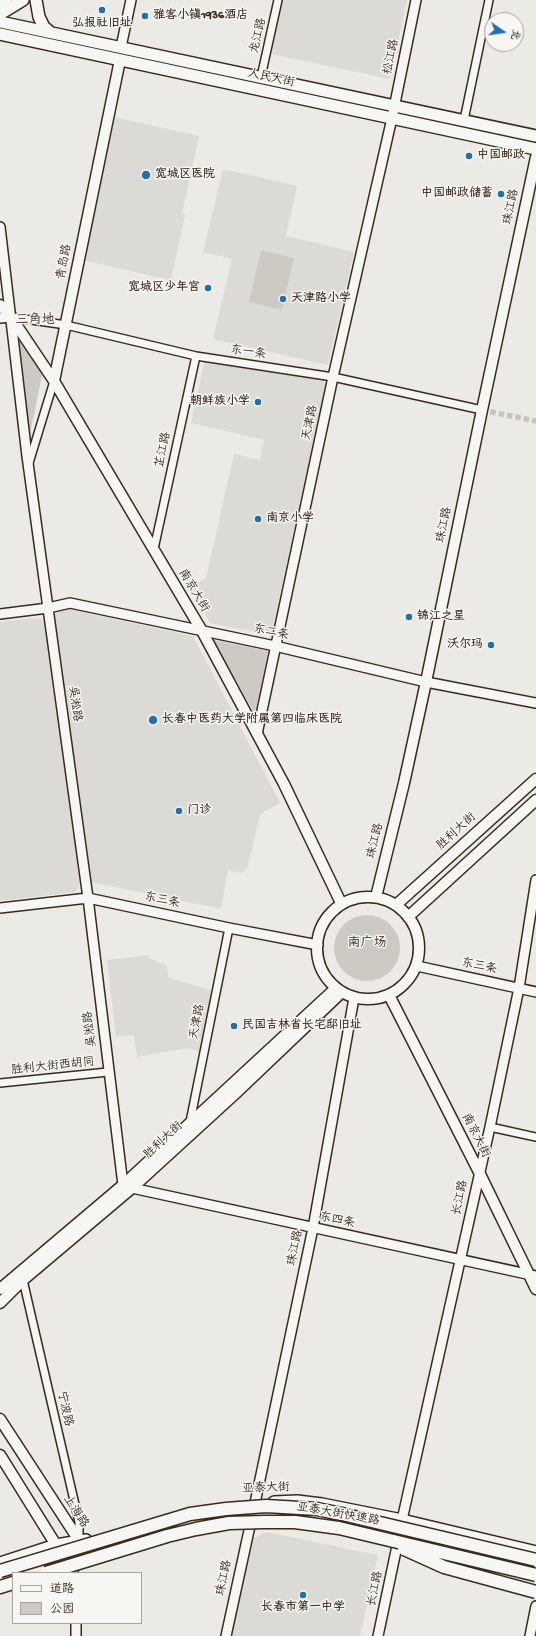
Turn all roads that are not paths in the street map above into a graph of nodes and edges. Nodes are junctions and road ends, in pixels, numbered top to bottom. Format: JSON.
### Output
{"nodes":[{"id":1,"x":6,"y":0,"type":"edge"},
{"id":2,"x":23,"y":0,"type":"edge"},
{"id":3,"x":36,"y":0,"type":"edge"},
{"id":4,"x":131,"y":0,"type":"edge"},
{"id":5,"x":278,"y":0,"type":"edge"},
{"id":6,"x":416,"y":0,"type":"edge"},
{"id":7,"x":489,"y":0,"type":"edge"},
{"id":8,"x":0,"y":3,"type":"edge"},
{"id":9,"x":0,"y":14,"type":"edge"},
{"id":10,"x":0,"y":22,"type":"edge"},
{"id":11,"x":49,"y":31,"type":"junction"},
{"id":12,"x":0,"y":34,"type":"edge"},
{"id":13,"x":121,"y":47,"type":"junction"},
{"id":14,"x":120,"y":60,"type":"junction"},
{"id":15,"x":261,"y":77,"type":"junction"},
{"id":16,"x":394,"y":105,"type":"junction"},
{"id":17,"x":392,"y":118,"type":"junction"},
{"id":18,"x":464,"y":120,"type":"junction"},
{"id":19,"x":536,"y":136,"type":"edge"},
{"id":20,"x":536,"y":149,"type":"edge"},
{"id":21,"x":536,"y":157,"type":"edge"},
{"id":22,"x":0,"y":227,"type":"edge"},
{"id":23,"x":0,"y":305,"type":"edge"},
{"id":24,"x":11,"y":317,"type":"junction"},
{"id":25,"x":0,"y":318,"type":"edge"},
{"id":26,"x":66,"y":325,"type":"junction"},
{"id":27,"x":196,"y":356,"type":"junction"},
{"id":28,"x":333,"y":377,"type":"junction"},
{"id":29,"x":54,"y":381,"type":"junction"},
{"id":30,"x":482,"y":410,"type":"junction"},
{"id":31,"x":28,"y":466,"type":"junction"},
{"id":32,"x":154,"y":549,"type":"junction"},
{"id":33,"x":48,"y":608,"type":"junction"},
{"id":34,"x":0,"y":614,"type":"edge"},
{"id":35,"x":202,"y":631,"type":"junction"},
{"id":36,"x":275,"y":646,"type":"junction"},
{"id":37,"x":426,"y":682,"type":"junction"},
{"id":38,"x":536,"y":704,"type":"edge"},
{"id":39,"x":257,"y":734,"type":"junction"},
{"id":40,"x":536,"y":779,"type":"edge"},
{"id":41,"x":536,"y":800,"type":"edge"},
{"id":42,"x":536,"y":880,"type":"edge"},
{"id":43,"x":376,"y":897,"type":"junction"},
{"id":44,"x":88,"y":898,"type":"junction"},
{"id":45,"x":341,"y":903,"type":"junction"},
{"id":46,"x":396,"y":905,"type":"junction"},
{"id":47,"x":0,"y":908,"type":"edge"},
{"id":48,"x":408,"y":917,"type":"junction"},
{"id":49,"x":229,"y":928,"type":"junction"},
{"id":50,"x":318,"y":945,"type":"junction"},
{"id":51,"x":417,"y":966,"type":"junction"},
{"id":52,"x":519,"y":988,"type":"junction"},
{"id":53,"x":338,"y":990,"type":"junction"},
{"id":54,"x":536,"y":992,"type":"edge"},
{"id":55,"x":389,"y":995,"type":"junction"},
{"id":56,"x":354,"y":998,"type":"junction"},
{"id":57,"x":108,"y":1072,"type":"junction"},
{"id":58,"x":0,"y":1083,"type":"edge"},
{"id":59,"x":190,"y":1122,"type":"junction"},
{"id":60,"x":490,"y":1127,"type":"junction"},
{"id":61,"x":536,"y":1137,"type":"edge"},
{"id":62,"x":479,"y":1172,"type":"junction"},
{"id":63,"x":128,"y":1187,"type":"junction"},
{"id":64,"x":313,"y":1228,"type":"junction"},
{"id":65,"x":460,"y":1260,"type":"junction"},
{"id":66,"x":532,"y":1275,"type":"edge"},
{"id":67,"x":23,"y":1280,"type":"junction"},
{"id":68,"x":0,"y":1289,"type":"edge"},
{"id":69,"x":536,"y":1289,"type":"edge"},
{"id":70,"x":0,"y":1303,"type":"edge"},
{"id":71,"x":0,"y":1419,"type":"edge"},
{"id":72,"x":0,"y":1455,"type":"edge"},
{"id":73,"x":255,"y":1502,"type":"junction"},
{"id":74,"x":402,"y":1520,"type":"junction"},
{"id":75,"x":250,"y":1526,"type":"junction"},
{"id":76,"x":373,"y":1536,"type":"junction"},
{"id":77,"x":80,"y":1542,"type":"junction"},
{"id":78,"x":56,"y":1545,"type":"junction"},
{"id":79,"x":397,"y":1546,"type":"junction"},
{"id":80,"x":536,"y":1552,"type":"edge"},
{"id":81,"x":536,"y":1560,"type":"edge"},
{"id":82,"x":0,"y":1563,"type":"edge"},
{"id":83,"x":0,"y":1571,"type":"edge"},
{"id":84,"x":73,"y":1571,"type":"edge"},
{"id":85,"x":49,"y":1572,"type":"edge"},
{"id":86,"x":536,"y":1575,"type":"edge"},
{"id":87,"x":536,"y":1580,"type":"edge"},
{"id":88,"x":12,"y":1583,"type":"edge"},
{"id":89,"x":0,"y":1587,"type":"edge"},
{"id":90,"x":12,"y":1589,"type":"edge"},
{"id":91,"x":536,"y":1592,"type":"edge"},
{"id":92,"x":0,"y":1593,"type":"edge"},
{"id":93,"x":536,"y":1606,"type":"edge"},
{"id":94,"x":76,"y":1624,"type":"edge"},
{"id":95,"x":76,"y":1636,"type":"edge"},
{"id":96,"x":226,"y":1636,"type":"edge"},
{"id":97,"x":378,"y":1636,"type":"edge"},
{"id":98,"x":530,"y":1636,"type":"edge"}],
"edges":[{"from":1,"to":8,"type":"main road"},
{"from":2,"to":9,"type":"main road"},
{"from":3,"to":11,"type":"main road"},
{"from":4,"to":13,"type":"street"},
{"from":5,"to":15,"type":"street","name":"龙江路"},
{"from":6,"to":16,"type":"street","name":"松江路"},
{"from":7,"to":18,"type":"street"},
{"from":10,"to":11,"type":"main road","name":"人民大街"},
{"from":11,"to":13,"type":"main road","name":"人民大街"},
{"from":12,"to":14,"type":"main road","name":"人民大街"},
{"from":13,"to":15,"type":"main road","name":"人民大街"},
{"from":14,"to":17,"type":"main road","name":"人民大街"},
{"from":14,"to":26,"type":"main road","name":"青岛路"},
{"from":15,"to":16,"type":"main road","name":"人民大街"},
{"from":16,"to":17,"type":"street","name":"松江路"},
{"from":16,"to":18,"type":"main road","name":"人民大街"},
{"from":17,"to":20,"type":"main road","name":"人民大街"},
{"from":17,"to":28,"type":"street","name":"天津路"},
{"from":18,"to":19,"type":"main road","name":"人民大街"},
{"from":21,"to":30,"type":"main road","name":"珠江路"},
{"from":22,"to":24,"type":"street","name":"吴淞路"},
{"from":23,"to":24,"type":"main road","name":"南京大街"},
{"from":24,"to":25,"type":"street"},
{"from":24,"to":26,"type":"street","name":"东一条"},
{"from":24,"to":29,"type":"main road","name":"南京大街"},
{"from":24,"to":31,"type":"street","name":"吴淞路"},
{"from":26,"to":27,"type":"street","name":"东一条"},
{"from":26,"to":29,"type":"main road","name":"青岛路"},
{"from":27,"to":28,"type":"street","name":"东一条"},
{"from":27,"to":32,"type":"street","name":"芷江路"},
{"from":28,"to":30,"type":"street","name":"东一条"},
{"from":28,"to":36,"type":"street","name":"天津路"},
{"from":29,"to":31,"type":"street","name":"青岛路"},
{"from":29,"to":32,"type":"main road","name":"南京大街"},
{"from":30,"to":37,"type":"main road","name":"珠江路"},
{"from":31,"to":33,"type":"street","name":"吴淞路"},
{"from":32,"to":35,"type":"main road","name":"南京大街"},
{"from":33,"to":34,"type":"street","name":"东二条"},
{"from":33,"to":35,"type":"street","name":"东二条"},
{"from":33,"to":44,"type":"street","name":"吴淞路"},
{"from":35,"to":36,"type":"street","name":"东二条"},
{"from":35,"to":39,"type":"main road","name":"南京大街"},
{"from":36,"to":37,"type":"street","name":"东二条"},
{"from":36,"to":39,"type":"street","name":"天津路"},
{"from":37,"to":38,"type":"street","name":"东二条"},
{"from":37,"to":43,"type":"main road","name":"珠江路"},
{"from":39,"to":45,"type":"main road","name":"南京大街"},
{"from":40,"to":46,"type":"main road","name":"胜利大街"},
{"from":41,"to":48,"type":"main road"},
{"from":42,"to":52,"type":"street","name":"长江路"},
{"from":43,"to":45,"type":"main road"},
{"from":43,"to":46,"type":"main road"},
{"from":44,"to":47,"type":"street","name":"东三条"},
{"from":44,"to":49,"type":"street","name":"东三条"},
{"from":44,"to":57,"type":"street","name":"吴淞路"},
{"from":45,"to":50,"type":"main road"},
{"from":46,"to":48,"type":"main road"},
{"from":48,"to":51,"type":"main road"},
{"from":49,"to":50,"type":"street","name":"东三条"},
{"from":49,"to":59,"type":"street","name":"天津路"},
{"from":50,"to":53,"type":"main road"},
{"from":51,"to":52,"type":"street","name":"东三条"},
{"from":51,"to":55,"type":"main road"},
{"from":52,"to":54,"type":"street","name":"东三条"},
{"from":52,"to":60,"type":"street","name":"长江路"},
{"from":53,"to":56,"type":"main road"},
{"from":53,"to":59,"type":"main road","name":"胜利大街"},
{"from":53,"to":63,"type":"main road","name":"胜利大街"},
{"from":55,"to":56,"type":"main road"},
{"from":55,"to":62,"type":"main road","name":"南京大街"},
{"from":56,"to":64,"type":"street","name":"珠江路"},
{"from":57,"to":58,"type":"street","name":"胜利大街西胡同"},
{"from":57,"to":63,"type":"street","name":"吴淞路"},
{"from":59,"to":63,"type":"main road","name":"胜利大街"},
{"from":60,"to":61,"type":"street"},
{"from":60,"to":62,"type":"street","name":"长江路"},
{"from":62,"to":65,"type":"street","name":"长江路"},
{"from":62,"to":66,"type":"main road","name":"南京大街"},
{"from":63,"to":64,"type":"street","name":"东四条"},
{"from":63,"to":67,"type":"main road","name":"胜利大街"},
{"from":63,"to":68,"type":"main road","name":"胜利大街"},
{"from":64,"to":65,"type":"street","name":"东四条"},
{"from":64,"to":73,"type":"street","name":"珠江路"},
{"from":65,"to":66,"type":"street","name":"东四条"},
{"from":65,"to":74,"type":"street","name":"长江路"},
{"from":66,"to":69,"type":"main road","name":"南京大街"},
{"from":67,"to":70,"type":"main road","name":"胜利大街"},
{"from":67,"to":77,"type":"street","name":"宁波路"},
{"from":71,"to":77,"type":"main road","name":"上海路"},
{"from":72,"to":78,"type":"main road"},
{"from":73,"to":74,"type":"main road","name":"亚泰大街"},
{"from":73,"to":77,"type":"main road","name":"亚泰大街"},
{"from":74,"to":80,"type":"main road","name":"亚泰大街"},
{"from":75,"to":79,"type":"main road"},
{"from":75,"to":84,"type":"main road"},
{"from":75,"to":96,"type":"street","name":"珠江路"},
{"from":76,"to":85,"type":"highway","name":"亚泰大街快速路","bridge":true},
{"from":76,"to":86,"type":"highway","name":"亚泰大街快速路","bridge":true},
{"from":76,"to":91,"type":"highway","bridge":true},
{"from":77,"to":78,"type":"main road","name":"亚泰大街"},
{"from":77,"to":84,"type":"main road","name":"上海路"},
{"from":78,"to":82,"type":"main road","name":"亚泰大街"},
{"from":78,"to":84,"type":"main road"},
{"from":79,"to":87,"type":"main road"},
{"from":79,"to":97,"type":"street","name":"长江路"},
{"from":81,"to":83,"type":"highway","name":"亚泰大街快速路","bridge":true},
{"from":88,"to":89,"type":"highway"},
{"from":90,"to":92,"type":"main road"},
{"from":93,"to":98,"type":"street"},
{"from":94,"to":95,"type":"street"}]}
